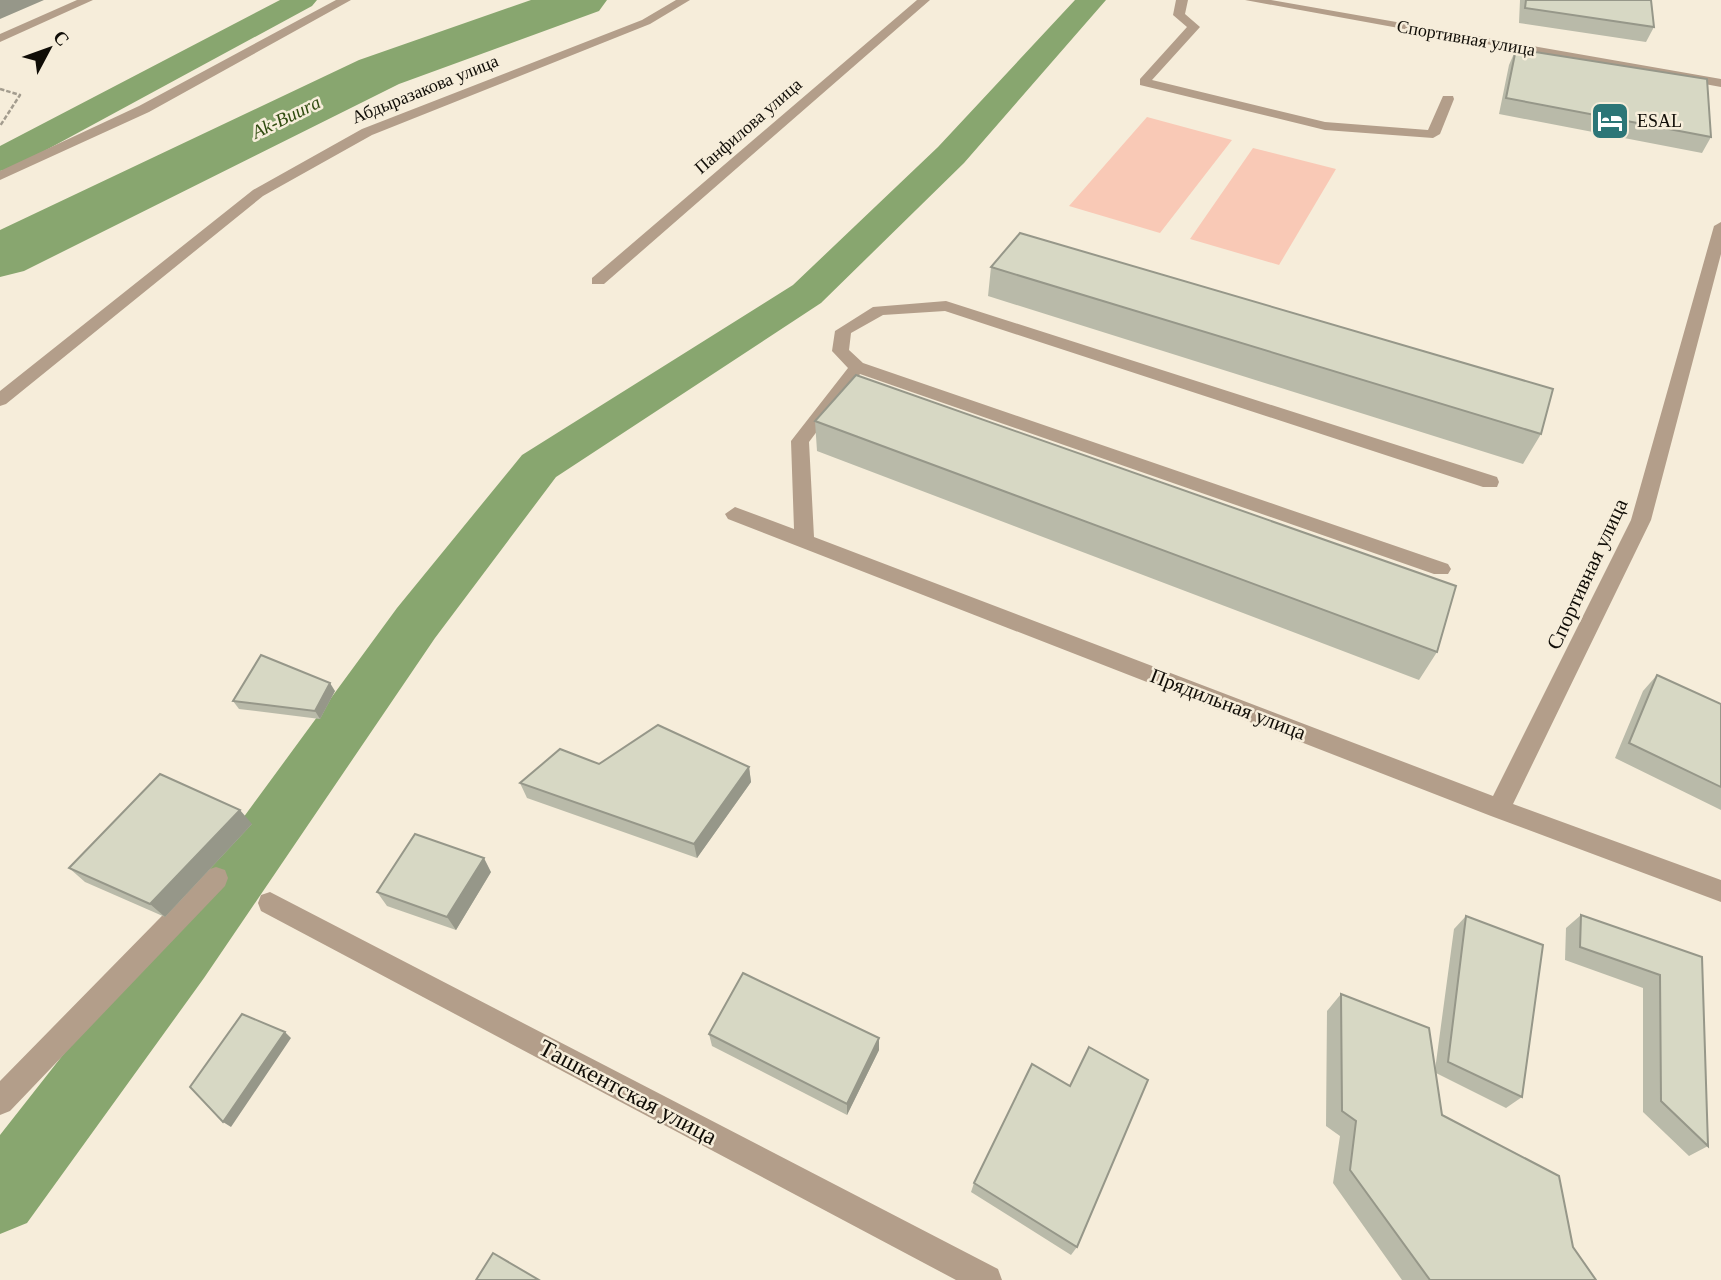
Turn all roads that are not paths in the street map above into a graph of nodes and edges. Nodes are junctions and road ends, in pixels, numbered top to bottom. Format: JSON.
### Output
{"nodes":[{"id":1,"x":87,"y":0,"type":"edge"},
{"id":2,"x":345,"y":0,"type":"edge"},
{"id":3,"x":684,"y":0,"type":"edge"},
{"id":4,"x":924,"y":0,"type":"edge"},
{"id":5,"x":1182,"y":0,"type":"edge"},
{"id":6,"x":1251,"y":0,"type":"edge"},
{"id":7,"x":0,"y":38,"type":"edge"},
{"id":8,"x":1721,"y":83,"type":"edge"},
{"id":9,"x":1448,"y":99,"type":"dead end"},
{"id":10,"x":0,"y":176,"type":"edge"},
{"id":11,"x":1721,"y":226,"type":"edge"},
{"id":12,"x":598,"y":281,"type":"dead end"},
{"id":13,"x":858,"y":367,"type":"junction"},
{"id":14,"x":0,"y":400,"type":"edge"},
{"id":15,"x":1490,"y":482,"type":"dead end"},
{"id":16,"x":735,"y":514,"type":"dead end"},
{"id":17,"x":803,"y":540,"type":"junction"},
{"id":18,"x":1441,"y":569,"type":"dead end"},
{"id":19,"x":1499,"y":809,"type":"junction"},
{"id":20,"x":216,"y":878,"type":"dead end"},
{"id":21,"x":1721,"y":891,"type":"edge"},
{"id":22,"x":270,"y":903,"type":"dead end"},
{"id":23,"x":0,"y":1101,"type":"edge"},
{"id":24,"x":987,"y":1280,"type":"edge"}],
"edges":[{"from":1,"to":7,"type":"street"},
{"from":2,"to":10,"type":"street"},
{"from":3,"to":14,"type":"street","name":"Абдыразакова улица"},
{"from":4,"to":12,"type":"street","name":"Панфилова улица"},
{"from":5,"to":9,"type":"street"},
{"from":6,"to":8,"type":"street","name":"Спортивная улица"},
{"from":11,"to":19,"type":"street","name":"Спортивная улица"},
{"from":13,"to":15,"type":"street"},
{"from":13,"to":17,"type":"street"},
{"from":13,"to":18,"type":"street"},
{"from":16,"to":17,"type":"street","name":"Прядильная улица"},
{"from":17,"to":19,"type":"street","name":"Прядильная улица"},
{"from":19,"to":21,"type":"street","name":"Прядильная улица"},
{"from":20,"to":23,"type":"street"},
{"from":22,"to":24,"type":"street","name":"Ташкентская улица"}]}
